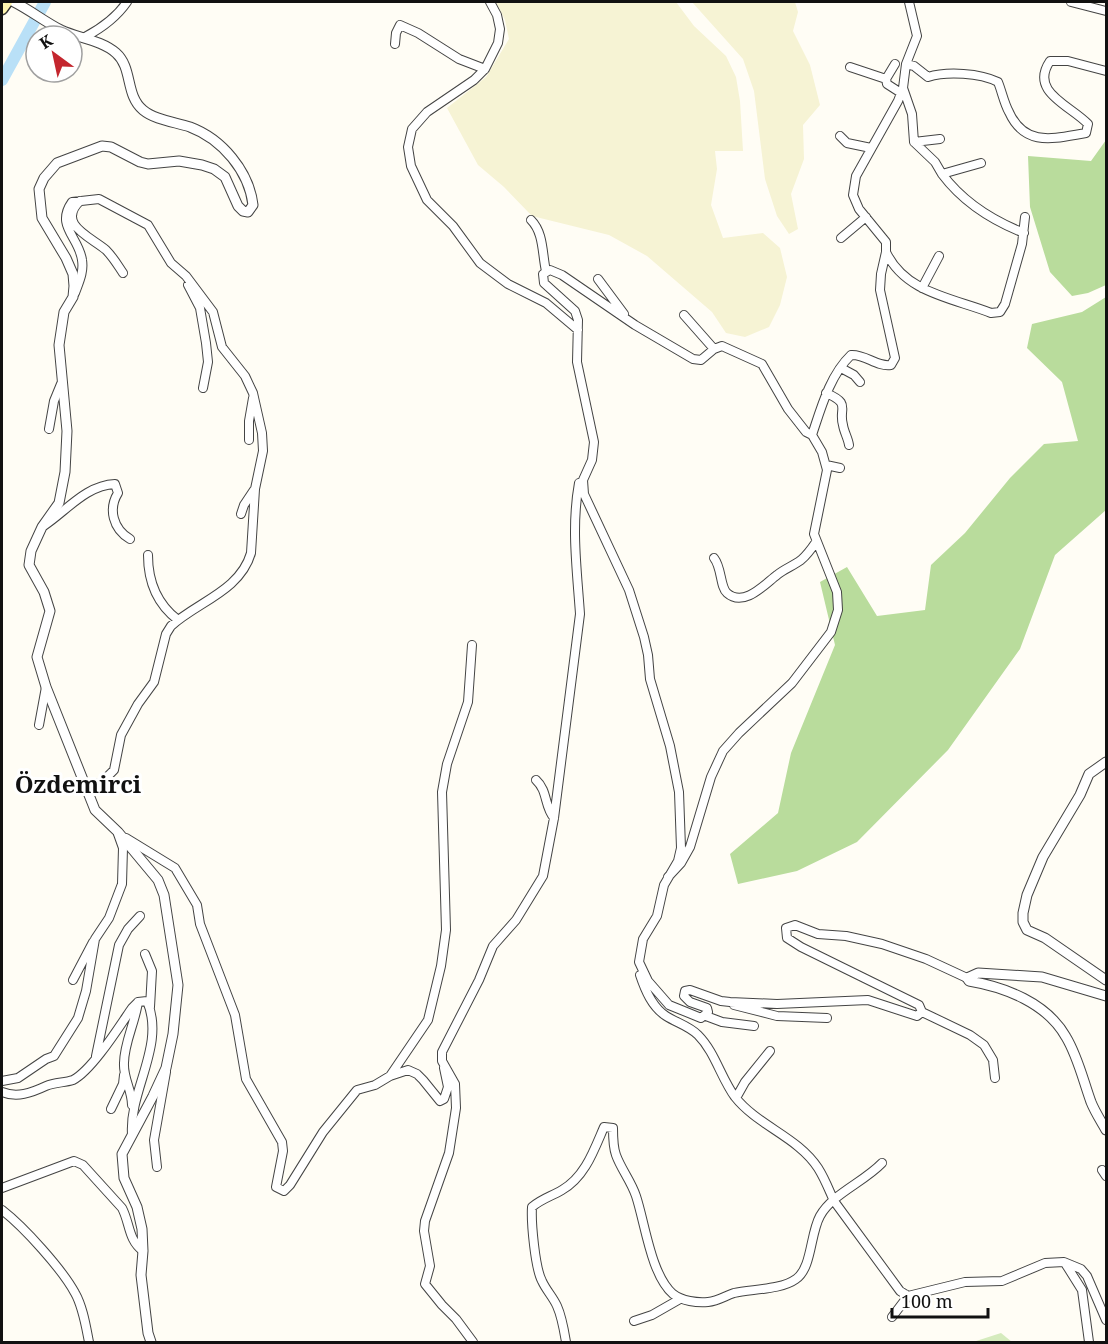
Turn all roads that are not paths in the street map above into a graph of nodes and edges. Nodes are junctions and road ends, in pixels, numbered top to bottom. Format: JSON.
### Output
{"nodes":[{"id":1,"x":13,"y":2,"type":"edge"},
{"id":2,"x":127,"y":2,"type":"edge"},
{"id":3,"x":490,"y":2,"type":"edge"},
{"id":4,"x":909,"y":2,"type":"edge"},
{"id":5,"x":1071,"y":2,"type":"edge"},
{"id":6,"x":2,"y":9,"type":"edge"},
{"id":7,"x":1107,"y":11,"type":"edge"},
{"id":8,"x":85,"y":37,"type":"junction"},
{"id":9,"x":395,"y":44,"type":"dead end"},
{"id":10,"x":895,"y":64,"type":"dead end"},
{"id":11,"x":906,"y":64,"type":"junction"},
{"id":12,"x":850,"y":67,"type":"dead end"},
{"id":13,"x":485,"y":69,"type":"junction"},
{"id":14,"x":1107,"y":71,"type":"edge"},
{"id":15,"x":886,"y":80,"type":"junction"},
{"id":16,"x":902,"y":90,"type":"junction"},
{"id":17,"x":840,"y":136,"type":"dead end"},
{"id":18,"x":940,"y":139,"type":"dead end"},
{"id":19,"x":914,"y":142,"type":"junction"},
{"id":20,"x":871,"y":148,"type":"junction"},
{"id":21,"x":981,"y":163,"type":"dead end"},
{"id":22,"x":942,"y":174,"type":"junction"},
{"id":23,"x":81,"y":200,"type":"junction"},
{"id":24,"x":866,"y":217,"type":"junction"},
{"id":25,"x":1025,"y":217,"type":"dead end"},
{"id":26,"x":531,"y":220,"type":"dead end"},
{"id":27,"x":1024,"y":233,"type":"junction"},
{"id":28,"x":841,"y":238,"type":"dead end"},
{"id":29,"x":886,"y":252,"type":"junction"},
{"id":30,"x":939,"y":256,"type":"dead end"},
{"id":31,"x":178,"y":269,"type":"junction"},
{"id":32,"x":546,"y":271,"type":"junction"},
{"id":33,"x":123,"y":273,"type":"dead end"},
{"id":34,"x":598,"y":279,"type":"dead end"},
{"id":35,"x":922,"y":288,"type":"junction"},
{"id":36,"x":73,"y":297,"type":"junction"},
{"id":37,"x":684,"y":315,"type":"dead end"},
{"id":38,"x":631,"y":322,"type":"junction"},
{"id":39,"x":578,"y":330,"type":"junction"},
{"id":40,"x":714,"y":349,"type":"junction"},
{"id":41,"x":842,"y":368,"type":"junction"},
{"id":42,"x":860,"y":382,"type":"dead end"},
{"id":43,"x":61,"y":384,"type":"junction"},
{"id":44,"x":203,"y":388,"type":"dead end"},
{"id":45,"x":254,"y":393,"type":"junction"},
{"id":46,"x":826,"y":393,"type":"junction"},
{"id":47,"x":49,"y":429,"type":"dead end"},
{"id":48,"x":812,"y":435,"type":"junction"},
{"id":49,"x":249,"y":440,"type":"dead end"},
{"id":50,"x":849,"y":445,"type":"dead end"},
{"id":51,"x":826,"y":465,"type":"junction"},
{"id":52,"x":840,"y":468,"type":"dead end"},
{"id":53,"x":584,"y":475,"type":"junction"},
{"id":54,"x":255,"y":489,"type":"junction"},
{"id":55,"x":242,"y":514,"type":"dead end"},
{"id":56,"x":42,"y":527,"type":"junction"},
{"id":57,"x":130,"y":539,"type":"dead end"},
{"id":58,"x":816,"y":542,"type":"junction"},
{"id":59,"x":148,"y":555,"type":"dead end"},
{"id":60,"x":714,"y":558,"type":"dead end"},
{"id":61,"x":177,"y":620,"type":"junction"},
{"id":62,"x":472,"y":645,"type":"dead end"},
{"id":63,"x":46,"y":687,"type":"junction"},
{"id":64,"x":39,"y":725,"type":"dead end"},
{"id":65,"x":1107,"y":762,"type":"edge"},
{"id":66,"x":536,"y":780,"type":"dead end"},
{"id":67,"x":85,"y":787,"type":"junction"},
{"id":68,"x":554,"y":818,"type":"junction"},
{"id":69,"x":117,"y":832,"type":"junction"},
{"id":70,"x":668,"y":877,"type":"junction"},
{"id":71,"x":140,"y":916,"type":"dead end"},
{"id":72,"x":95,"y":939,"type":"junction"},
{"id":73,"x":145,"y":954,"type":"dead end"},
{"id":74,"x":639,"y":962,"type":"junction"},
{"id":75,"x":967,"y":978,"type":"junction"},
{"id":76,"x":73,"y":980,"type":"dead end"},
{"id":77,"x":1107,"y":980,"type":"edge"},
{"id":78,"x":1107,"y":996,"type":"edge"},
{"id":79,"x":138,"y":1002,"type":"junction"},
{"id":80,"x":730,"y":1002,"type":"junction"},
{"id":81,"x":150,"y":1009,"type":"junction"},
{"id":82,"x":922,"y":1012,"type":"junction"},
{"id":83,"x":706,"y":1016,"type":"junction"},
{"id":84,"x":827,"y":1018,"type":"dead end"},
{"id":85,"x":754,"y":1026,"type":"dead end"},
{"id":86,"x":770,"y":1051,"type":"dead end"},
{"id":87,"x":96,"y":1058,"type":"junction"},
{"id":88,"x":442,"y":1061,"type":"junction"},
{"id":89,"x":165,"y":1068,"type":"junction"},
{"id":90,"x":124,"y":1074,"type":"junction"},
{"id":91,"x":390,"y":1076,"type":"junction"},
{"id":92,"x":995,"y":1078,"type":"dead end"},
{"id":93,"x":2,"y":1081,"type":"edge"},
{"id":94,"x":2,"y":1092,"type":"edge"},
{"id":95,"x":736,"y":1098,"type":"junction"},
{"id":96,"x":111,"y":1109,"type":"dead end"},
{"id":97,"x":132,"y":1109,"type":"junction"},
{"id":98,"x":1107,"y":1130,"type":"edge"},
{"id":99,"x":132,"y":1134,"type":"junction"},
{"id":100,"x":882,"y":1163,"type":"dead end"},
{"id":101,"x":157,"y":1167,"type":"dead end"},
{"id":102,"x":2,"y":1188,"type":"edge"},
{"id":103,"x":834,"y":1201,"type":"junction"},
{"id":104,"x":2,"y":1210,"type":"edge"},
{"id":105,"x":143,"y":1251,"type":"junction"},
{"id":106,"x":1064,"y":1262,"type":"junction"},
{"id":107,"x":908,"y":1296,"type":"junction"},
{"id":108,"x":680,"y":1299,"type":"junction"},
{"id":109,"x":892,"y":1317,"type":"dead end"},
{"id":110,"x":1107,"y":1320,"type":"edge"},
{"id":111,"x":633,"y":1321,"type":"dead end"},
{"id":112,"x":89,"y":1342,"type":"edge"},
{"id":113,"x":151,"y":1342,"type":"edge"},
{"id":114,"x":473,"y":1342,"type":"edge"},
{"id":115,"x":566,"y":1342,"type":"edge"},
{"id":116,"x":1089,"y":1342,"type":"edge"}],
"edges":[{"from":1,"to":6,"type":"main road"},
{"from":1,"to":8,"type":"street"},
{"from":2,"to":8,"type":"street"},
{"from":3,"to":13,"type":"street"},
{"from":4,"to":11,"type":"street"},
{"from":5,"to":7,"type":"street"},
{"from":8,"to":36,"type":"street"},
{"from":9,"to":13,"type":"street"},
{"from":10,"to":15,"type":"street"},
{"from":11,"to":14,"type":"street"},
{"from":11,"to":16,"type":"street"},
{"from":12,"to":15,"type":"street"},
{"from":13,"to":39,"type":"street"},
{"from":15,"to":16,"type":"street"},
{"from":16,"to":19,"type":"street"},
{"from":16,"to":20,"type":"street"},
{"from":17,"to":20,"type":"street"},
{"from":18,"to":19,"type":"street"},
{"from":19,"to":22,"type":"street"},
{"from":20,"to":24,"type":"street"},
{"from":21,"to":22,"type":"street"},
{"from":22,"to":27,"type":"street"},
{"from":23,"to":31,"type":"street"},
{"from":23,"to":33,"type":"street"},
{"from":23,"to":36,"type":"street"},
{"from":24,"to":28,"type":"street"},
{"from":24,"to":29,"type":"street"},
{"from":25,"to":27,"type":"street"},
{"from":26,"to":32,"type":"street"},
{"from":27,"to":35,"type":"street"},
{"from":29,"to":35,"type":"street"},
{"from":29,"to":41,"type":"street"},
{"from":30,"to":35,"type":"street"},
{"from":31,"to":44,"type":"street"},
{"from":31,"to":45,"type":"street"},
{"from":32,"to":38,"type":"street"},
{"from":32,"to":39,"type":"street"},
{"from":34,"to":38,"type":"street"},
{"from":36,"to":43,"type":"street"},
{"from":37,"to":40,"type":"street"},
{"from":38,"to":40,"type":"street"},
{"from":39,"to":53,"type":"street"},
{"from":40,"to":48,"type":"street"},
{"from":41,"to":42,"type":"street"},
{"from":41,"to":46,"type":"street"},
{"from":43,"to":47,"type":"street"},
{"from":43,"to":56,"type":"street"},
{"from":45,"to":49,"type":"street"},
{"from":45,"to":54,"type":"street"},
{"from":46,"to":48,"type":"street"},
{"from":46,"to":50,"type":"street"},
{"from":48,"to":51,"type":"street"},
{"from":51,"to":52,"type":"street"},
{"from":51,"to":58,"type":"street"},
{"from":53,"to":68,"type":"street"},
{"from":53,"to":70,"type":"street"},
{"from":54,"to":55,"type":"street"},
{"from":54,"to":61,"type":"street"},
{"from":56,"to":57,"type":"street"},
{"from":56,"to":63,"type":"street"},
{"from":58,"to":60,"type":"street"},
{"from":58,"to":70,"type":"street"},
{"from":59,"to":61,"type":"street"},
{"from":61,"to":67,"type":"street"},
{"from":62,"to":91,"type":"street"},
{"from":63,"to":64,"type":"street"},
{"from":63,"to":67,"type":"street"},
{"from":65,"to":77,"type":"street"},
{"from":66,"to":68,"type":"street"},
{"from":67,"to":69,"type":"street"},
{"from":68,"to":88,"type":"street"},
{"from":69,"to":72,"type":"street"},
{"from":69,"to":89,"type":"street"},
{"from":69,"to":91,"type":"street"},
{"from":70,"to":74,"type":"street"},
{"from":71,"to":87,"type":"street"},
{"from":72,"to":76,"type":"street"},
{"from":72,"to":93,"type":"street"},
{"from":73,"to":81,"type":"street"},
{"from":74,"to":83,"type":"street"},
{"from":74,"to":95,"type":"street"},
{"from":75,"to":78,"type":"street"},
{"from":75,"to":82,"type":"street"},
{"from":75,"to":98,"type":"street"},
{"from":79,"to":81,"type":"street"},
{"from":79,"to":87,"type":"street"},
{"from":79,"to":90,"type":"street"},
{"from":80,"to":82,"type":"street"},
{"from":80,"to":83,"type":"street"},
{"from":80,"to":84,"type":"street"},
{"from":81,"to":97,"type":"street"},
{"from":82,"to":92,"type":"street"},
{"from":83,"to":85,"type":"street"},
{"from":86,"to":95,"type":"street"},
{"from":87,"to":94,"type":"street"},
{"from":88,"to":91,"type":"street"},
{"from":88,"to":114,"type":"street"},
{"from":89,"to":99,"type":"street"},
{"from":89,"to":101,"type":"street"},
{"from":90,"to":96,"type":"street"},
{"from":90,"to":97,"type":"street"},
{"from":95,"to":103,"type":"street"},
{"from":97,"to":99,"type":"street"},
{"from":99,"to":105,"type":"street"},
{"from":100,"to":103,"type":"street"},
{"from":102,"to":105,"type":"street"},
{"from":103,"to":107,"type":"street"},
{"from":103,"to":108,"type":"street"},
{"from":104,"to":112,"type":"street"},
{"from":105,"to":113,"type":"street"},
{"from":106,"to":107,"type":"street"},
{"from":106,"to":110,"type":"street"},
{"from":106,"to":116,"type":"street"},
{"from":107,"to":109,"type":"street"},
{"from":108,"to":111,"type":"street"},
{"from":108,"to":115,"type":"street"}]}
